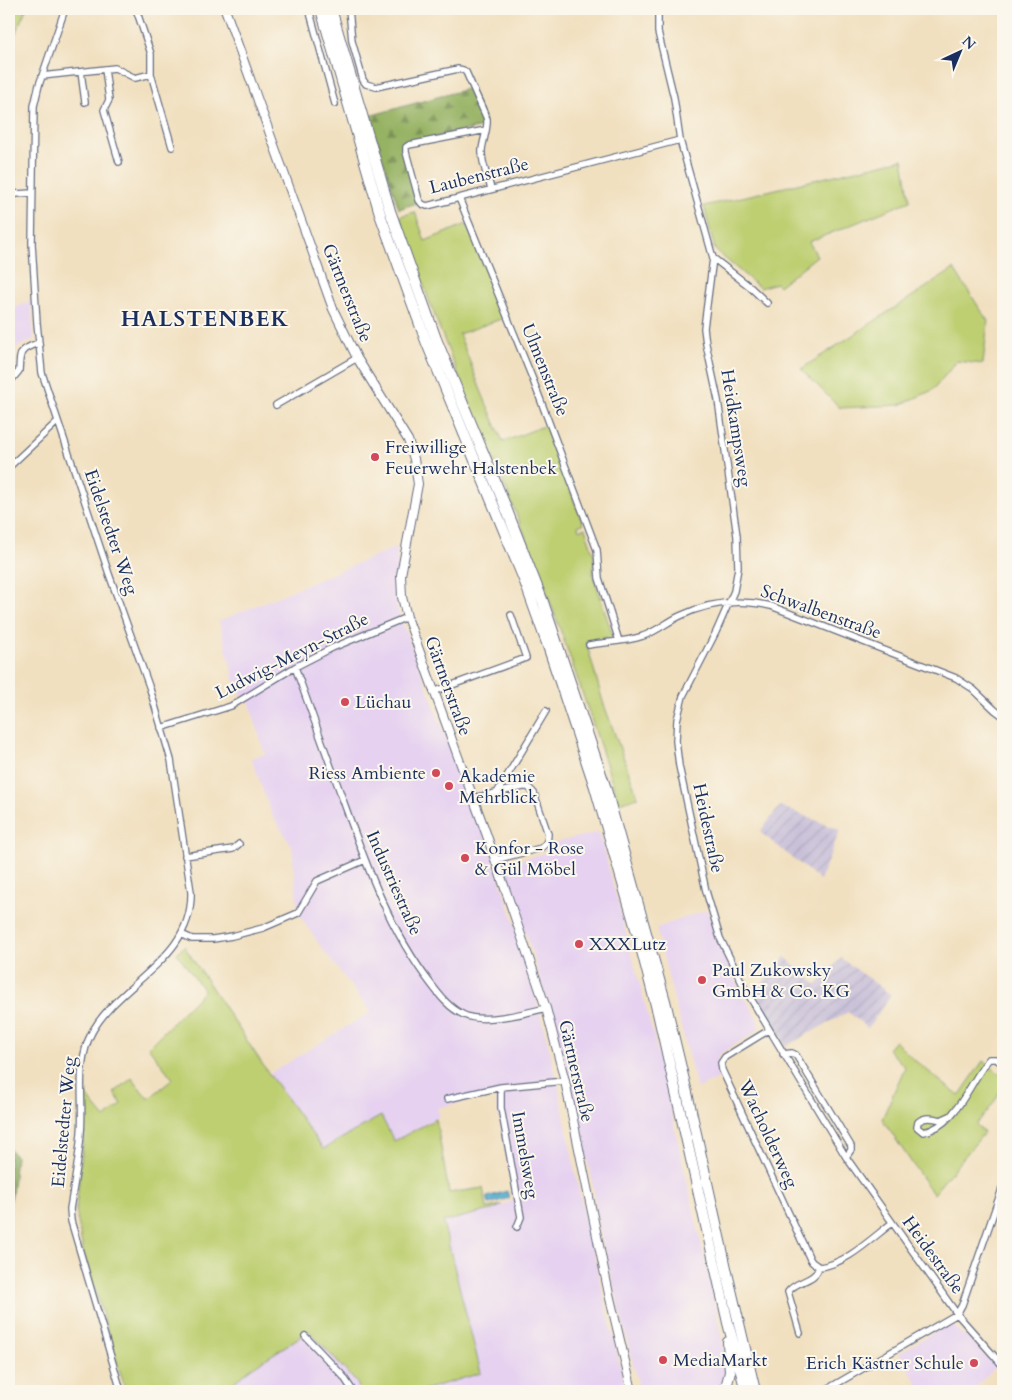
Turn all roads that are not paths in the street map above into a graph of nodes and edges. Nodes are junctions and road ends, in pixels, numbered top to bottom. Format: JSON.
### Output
{"nodes":[{"id":1,"x":65,"y":9,"type":"edge"},
{"id":2,"x":136,"y":9,"type":"edge"},
{"id":3,"x":225,"y":9,"type":"edge"},
{"id":4,"x":309,"y":9,"type":"edge"},
{"id":5,"x":321,"y":9,"type":"edge"},
{"id":6,"x":331,"y":9,"type":"edge"},
{"id":7,"x":349,"y":9,"type":"edge"},
{"id":8,"x":658,"y":9,"type":"edge"},
{"id":9,"x":105,"y":69,"type":"junction"},
{"id":10,"x":81,"y":72,"type":"junction"},
{"id":11,"x":151,"y":74,"type":"junction"},
{"id":12,"x":42,"y":76,"type":"junction"},
{"id":13,"x":84,"y":102,"type":"dead end"},
{"id":14,"x":335,"y":104,"type":"dead end"},
{"id":15,"x":486,"y":130,"type":"junction"},
{"id":16,"x":680,"y":140,"type":"junction"},
{"id":17,"x":172,"y":147,"type":"dead end"},
{"id":18,"x":119,"y":162,"type":"dead end"},
{"id":19,"x":9,"y":188,"type":"edge"},
{"id":20,"x":492,"y":189,"type":"junction"},
{"id":21,"x":32,"y":193,"type":"junction"},
{"id":22,"x":16,"y":194,"type":"junction"},
{"id":23,"x":459,"y":198,"type":"junction"},
{"id":24,"x":9,"y":199,"type":"edge"},
{"id":25,"x":713,"y":258,"type":"junction"},
{"id":26,"x":767,"y":303,"type":"dead end"},
{"id":27,"x":38,"y":343,"type":"junction"},
{"id":28,"x":358,"y":358,"type":"junction"},
{"id":29,"x":9,"y":383,"type":"edge"},
{"id":30,"x":276,"y":405,"type":"dead end"},
{"id":31,"x":57,"y":422,"type":"junction"},
{"id":32,"x":9,"y":467,"type":"edge"},
{"id":33,"x":730,"y":603,"type":"junction"},
{"id":34,"x":511,"y":615,"type":"dead end"},
{"id":35,"x":407,"y":617,"type":"junction"},
{"id":36,"x":619,"y":641,"type":"junction"},
{"id":37,"x":589,"y":645,"type":"dead end"},
{"id":38,"x":295,"y":667,"type":"junction"},
{"id":39,"x":433,"y":692,"type":"junction"},
{"id":40,"x":546,"y":712,"type":"dead end"},
{"id":41,"x":1003,"y":716,"type":"edge"},
{"id":42,"x":162,"y":728,"type":"junction"},
{"id":43,"x":498,"y":791,"type":"junction"},
{"id":44,"x":474,"y":798,"type":"junction"},
{"id":45,"x":239,"y":844,"type":"dead end"},
{"id":46,"x":186,"y":856,"type":"junction"},
{"id":47,"x":365,"y":860,"type":"junction"},
{"id":48,"x":495,"y":860,"type":"junction"},
{"id":49,"x":181,"y":934,"type":"junction"},
{"id":50,"x":546,"y":1008,"type":"junction"},
{"id":51,"x":769,"y":1030,"type":"junction"},
{"id":52,"x":783,"y":1054,"type":"junction"},
{"id":53,"x":1003,"y":1064,"type":"edge"},
{"id":54,"x":565,"y":1081,"type":"junction"},
{"id":55,"x":501,"y":1087,"type":"junction"},
{"id":56,"x":447,"y":1099,"type":"dead end"},
{"id":57,"x":950,"y":1116,"type":"junction"},
{"id":58,"x":846,"y":1157,"type":"junction"},
{"id":59,"x":1003,"y":1186,"type":"edge"},
{"id":60,"x":892,"y":1223,"type":"junction"},
{"id":61,"x":517,"y":1227,"type":"dead end"},
{"id":62,"x":819,"y":1267,"type":"junction"},
{"id":63,"x":957,"y":1314,"type":"junction"},
{"id":64,"x":728,"y":1323,"type":"junction"},
{"id":65,"x":800,"y":1333,"type":"dead end"},
{"id":66,"x":305,"y":1336,"type":"dead end"},
{"id":67,"x":1003,"y":1366,"type":"edge"},
{"id":68,"x":121,"y":1391,"type":"edge"},
{"id":69,"x":353,"y":1391,"type":"edge"},
{"id":70,"x":632,"y":1391,"type":"edge"},
{"id":71,"x":725,"y":1391,"type":"edge"},
{"id":72,"x":746,"y":1391,"type":"edge"},
{"id":73,"x":755,"y":1391,"type":"edge"},
{"id":74,"x":824,"y":1391,"type":"edge"}],
"edges":[{"from":1,"to":12,"type":"street","name":"Eidelstedter Weg"},
{"from":2,"to":11,"type":"street"},
{"from":3,"to":28,"type":"street","name":"Gärtnerstraße"},
{"from":4,"to":14,"type":"street"},
{"from":5,"to":64,"type":"highway"},
{"from":6,"to":73,"type":"highway"},
{"from":7,"to":15,"type":"street"},
{"from":8,"to":16,"type":"street","name":"Heidkampsweg"},
{"from":9,"to":10,"type":"street"},
{"from":9,"to":11,"type":"street"},
{"from":9,"to":18,"type":"street"},
{"from":10,"to":12,"type":"street"},
{"from":10,"to":13,"type":"street"},
{"from":11,"to":17,"type":"street"},
{"from":12,"to":21,"type":"street","name":"Eidelstedter Weg"},
{"from":15,"to":20,"type":"street"},
{"from":15,"to":23,"type":"street","name":"Laubenstraße"},
{"from":16,"to":20,"type":"street","name":"Laubenstraße"},
{"from":16,"to":25,"type":"street","name":"Heidkampsweg"},
{"from":19,"to":22,"type":"street"},
{"from":20,"to":23,"type":"street","name":"Laubenstraße"},
{"from":21,"to":22,"type":"street"},
{"from":21,"to":27,"type":"street","name":"Eidelstedter Weg"},
{"from":22,"to":24,"type":"street"},
{"from":23,"to":36,"type":"street","name":"Ulmenstraße"},
{"from":25,"to":26,"type":"street"},
{"from":25,"to":33,"type":"street","name":"Heidkampsweg"},
{"from":27,"to":29,"type":"street"},
{"from":27,"to":31,"type":"street","name":"Eidelstedter Weg"},
{"from":28,"to":30,"type":"street"},
{"from":28,"to":35,"type":"street","name":"Gärtnerstraße"},
{"from":31,"to":32,"type":"street"},
{"from":31,"to":42,"type":"street","name":"Eidelstedter Weg"},
{"from":33,"to":36,"type":"street","name":"Schwalbenstraße"},
{"from":33,"to":41,"type":"street","name":"Schwalbenstraße"},
{"from":33,"to":51,"type":"street","name":"Heidestraße"},
{"from":34,"to":39,"type":"street"},
{"from":35,"to":38,"type":"street","name":"Ludwig-Meyn-Straße"},
{"from":35,"to":39,"type":"street","name":"Gärtnerstraße"},
{"from":36,"to":37,"type":"street","name":"Schwalbenstraße"},
{"from":38,"to":42,"type":"street","name":"Ludwig-Meyn-Straße"},
{"from":38,"to":47,"type":"street","name":"Industriestraße"},
{"from":39,"to":44,"type":"street","name":"Gärtnerstraße"},
{"from":40,"to":43,"type":"street"},
{"from":42,"to":46,"type":"street","name":"Eidelstedter Weg"},
{"from":43,"to":44,"type":"street"},
{"from":43,"to":48,"type":"street"},
{"from":44,"to":48,"type":"street","name":"Gärtnerstraße"},
{"from":45,"to":46,"type":"street"},
{"from":46,"to":49,"type":"street","name":"Eidelstedter Weg"},
{"from":47,"to":49,"type":"street"},
{"from":47,"to":50,"type":"street","name":"Industriestraße"},
{"from":48,"to":50,"type":"street","name":"Gärtnerstraße"},
{"from":49,"to":68,"type":"street","name":"Eidelstedter Weg"},
{"from":50,"to":54,"type":"street","name":"Gärtnerstraße"},
{"from":51,"to":52,"type":"street","name":"Heidestraße"},
{"from":51,"to":62,"type":"street","name":"Wacholderweg"},
{"from":52,"to":58,"type":"street","name":"Heidestraße"},
{"from":52,"to":58,"type":"street"},
{"from":53,"to":57,"type":"street"},
{"from":54,"to":55,"type":"street","name":"Immelsweg"},
{"from":54,"to":70,"type":"street","name":"Gärtnerstraße"},
{"from":55,"to":56,"type":"street","name":"Immelsweg"},
{"from":55,"to":61,"type":"street","name":"Immelsweg"},
{"from":57,"to":57,"type":"street"},
{"from":58,"to":60,"type":"street","name":"Heidestraße"},
{"from":59,"to":63,"type":"street"},
{"from":60,"to":62,"type":"street"},
{"from":60,"to":63,"type":"street","name":"Heidestraße"},
{"from":62,"to":65,"type":"street"},
{"from":63,"to":67,"type":"street","name":"Heidestraße"},
{"from":63,"to":74,"type":"street"},
{"from":64,"to":71,"type":"highway"},
{"from":64,"to":72,"type":"highway"},
{"from":66,"to":69,"type":"street"}]}
